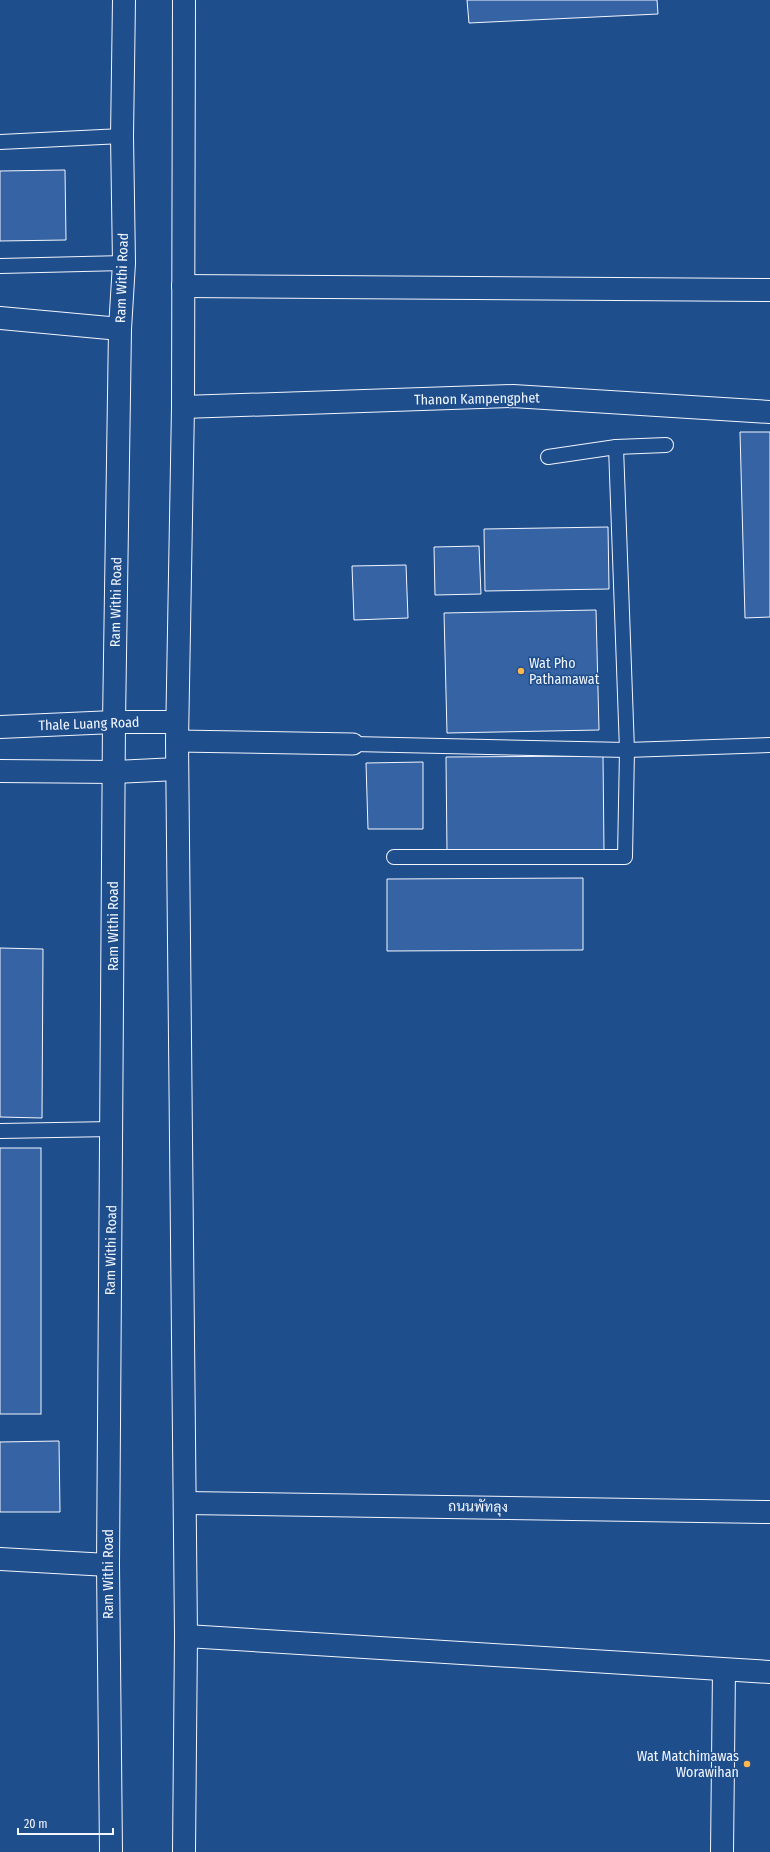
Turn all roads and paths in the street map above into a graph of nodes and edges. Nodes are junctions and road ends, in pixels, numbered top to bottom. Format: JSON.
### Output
{"nodes":[{"id":1,"x":124,"y":0,"type":"edge"},
{"id":2,"x":184,"y":0,"type":"edge"},
{"id":3,"x":122,"y":136,"type":"junction"},
{"id":4,"x":0,"y":142,"type":"edge"},
{"id":5,"x":124,"y":263,"type":"junction"},
{"id":6,"x":0,"y":266,"type":"edge"},
{"id":7,"x":183,"y":286,"type":"junction"},
{"id":8,"x":770,"y":290,"type":"edge"},
{"id":9,"x":0,"y":318,"type":"edge"},
{"id":10,"x":120,"y":329,"type":"junction"},
{"id":11,"x":183,"y":407,"type":"junction"},
{"id":12,"x":770,"y":412,"type":"edge"},
{"id":13,"x":666,"y":445,"type":"dead end"},
{"id":14,"x":616,"y":447,"type":"junction"},
{"id":15,"x":548,"y":457,"type":"dead end"},
{"id":16,"x":114,"y":722,"type":"junction"},
{"id":17,"x":0,"y":727,"type":"edge"},
{"id":18,"x":177,"y":732,"type":"junction"},
{"id":19,"x":353,"y":744,"type":"joint"},
{"id":20,"x":770,"y":745,"type":"edge"},
{"id":21,"x":627,"y":750,"type":"junction"},
{"id":22,"x":177,"y":769,"type":"junction"},
{"id":23,"x":0,"y":771,"type":"edge"},
{"id":24,"x":114,"y":772,"type":"junction"},
{"id":25,"x":394,"y":857,"type":"dead end"},
{"id":26,"x":112,"y":1130,"type":"junction"},
{"id":27,"x":0,"y":1131,"type":"edge"},
{"id":28,"x":185,"y":1503,"type":"junction"},
{"id":29,"x":770,"y":1512,"type":"edge"},
{"id":30,"x":0,"y":1559,"type":"edge"},
{"id":31,"x":108,"y":1565,"type":"junction"},
{"id":32,"x":186,"y":1636,"type":"junction"},
{"id":33,"x":724,"y":1670,"type":"junction"},
{"id":34,"x":770,"y":1672,"type":"edge"},
{"id":35,"x":111,"y":1852,"type":"edge"},
{"id":36,"x":184,"y":1852,"type":"edge"},
{"id":37,"x":722,"y":1852,"type":"edge"}],
"edges":[{"from":1,"to":3,"type":"main road","name":"Ram Withi Road"},
{"from":2,"to":7,"type":"main road"},
{"from":3,"to":4,"type":"lane"},
{"from":3,"to":5,"type":"main road","name":"Ram Withi Road"},
{"from":5,"to":6,"type":"lane"},
{"from":5,"to":10,"type":"main road","name":"Ram Withi Road"},
{"from":7,"to":8,"type":"main road"},
{"from":7,"to":11,"type":"main road"},
{"from":9,"to":10,"type":"main road"},
{"from":10,"to":16,"type":"main road","name":"Ram Withi Road"},
{"from":11,"to":12,"type":"main road","name":"Thanon Kampengphet"},
{"from":11,"to":18,"type":"main road"},
{"from":13,"to":14,"type":"lane"},
{"from":14,"to":15,"type":"lane"},
{"from":14,"to":21,"type":"lane"},
{"from":16,"to":17,"type":"main road","name":"Thale Luang Road"},
{"from":16,"to":18,"type":"main road","name":"Thale Luang Road"},
{"from":16,"to":24,"type":"main road","name":"Ram Withi Road"},
{"from":18,"to":19,"type":"street"},
{"from":18,"to":22,"type":"main road"},
{"from":19,"to":21,"type":"lane"},
{"from":20,"to":21,"type":"lane"},
{"from":21,"to":25,"type":"lane"},
{"from":22,"to":24,"type":"main road"},
{"from":22,"to":28,"type":"main road"},
{"from":23,"to":24,"type":"main road"},
{"from":24,"to":26,"type":"main road","name":"Ram Withi Road"},
{"from":26,"to":27,"type":"lane"},
{"from":26,"to":31,"type":"main road","name":"Ram Withi Road"},
{"from":28,"to":29,"type":"main road","name":"ถนนพัทลุง"},
{"from":28,"to":32,"type":"main road"},
{"from":30,"to":31,"type":"main road"},
{"from":31,"to":35,"type":"main road","name":"Ram Withi Road"},
{"from":32,"to":33,"type":"main road"},
{"from":32,"to":36,"type":"main road"},
{"from":33,"to":34,"type":"main road"},
{"from":33,"to":37,"type":"main road"}]}
